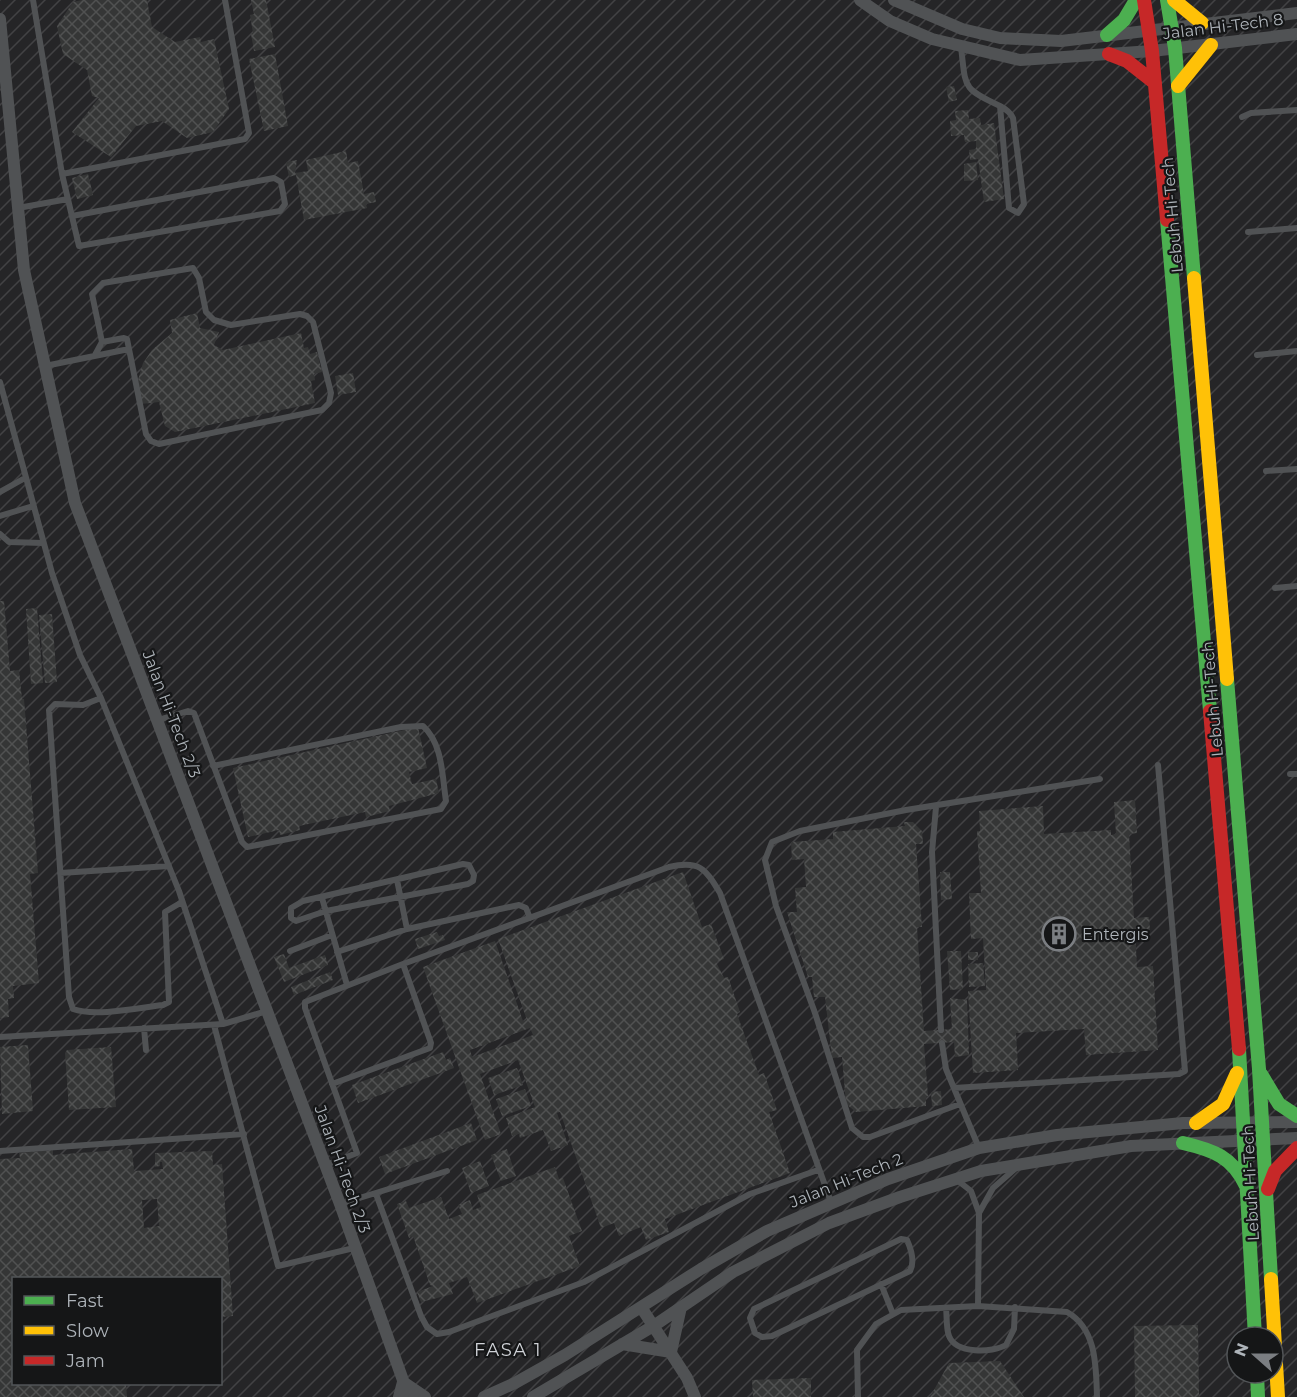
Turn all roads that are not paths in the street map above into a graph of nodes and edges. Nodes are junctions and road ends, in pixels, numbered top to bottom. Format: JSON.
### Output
{"nodes":[{"id":1,"x":42,"y":0,"type":"edge"},
{"id":2,"x":225,"y":0,"type":"edge"},
{"id":3,"x":860,"y":0,"type":"edge"},
{"id":4,"x":894,"y":0,"type":"edge"},
{"id":5,"x":1136,"y":0,"type":"edge"},
{"id":6,"x":1144,"y":0,"type":"edge"},
{"id":7,"x":1167,"y":0,"type":"edge"},
{"id":8,"x":1174,"y":0,"type":"edge"},
{"id":9,"x":33,"y":1,"type":"edge"},
{"id":10,"x":1297,"y":13,"type":"edge"},
{"id":11,"x":0,"y":19,"type":"edge"},
{"id":12,"x":1202,"y":23,"type":"junction"},
{"id":13,"x":1172,"y":26,"type":"junction"},
{"id":14,"x":1149,"y":29,"type":"junction"},
{"id":15,"x":1107,"y":34,"type":"junction"},
{"id":16,"x":1297,"y":34,"type":"edge"},
{"id":17,"x":1211,"y":45,"type":"junction"},
{"id":18,"x":961,"y":47,"type":"junction"},
{"id":19,"x":1175,"y":48,"type":"junction"},
{"id":20,"x":1152,"y":51,"type":"junction"},
{"id":21,"x":1109,"y":54,"type":"junction"},
{"id":22,"x":1155,"y":83,"type":"junction"},
{"id":23,"x":1178,"y":86,"type":"junction"},
{"id":24,"x":1000,"y":106,"type":"junction"},
{"id":25,"x":1297,"y":111,"type":"edge"},
{"id":26,"x":1242,"y":117,"type":"dead end"},
{"id":27,"x":62,"y":174,"type":"junction"},
{"id":28,"x":68,"y":199,"type":"junction"},
{"id":29,"x":17,"y":208,"type":"junction"},
{"id":30,"x":72,"y":216,"type":"junction"},
{"id":31,"x":1297,"y":228,"type":"edge"},
{"id":32,"x":1248,"y":232,"type":"dead end"},
{"id":33,"x":102,"y":342,"type":"junction"},
{"id":34,"x":129,"y":349,"type":"junction"},
{"id":35,"x":1297,"y":351,"type":"edge"},
{"id":36,"x":95,"y":355,"type":"junction"},
{"id":37,"x":1257,"y":355,"type":"dead end"},
{"id":38,"x":45,"y":366,"type":"junction"},
{"id":39,"x":0,"y":382,"type":"edge"},
{"id":40,"x":1297,"y":468,"type":"edge"},
{"id":41,"x":1266,"y":471,"type":"dead end"},
{"id":42,"x":25,"y":478,"type":"junction"},
{"id":43,"x":0,"y":492,"type":"edge"},
{"id":44,"x":33,"y":506,"type":"junction"},
{"id":45,"x":0,"y":516,"type":"edge"},
{"id":46,"x":0,"y":534,"type":"edge"},
{"id":47,"x":43,"y":543,"type":"junction"},
{"id":48,"x":1297,"y":586,"type":"edge"},
{"id":49,"x":1275,"y":588,"type":"dead end"},
{"id":50,"x":101,"y":698,"type":"junction"},
{"id":51,"x":157,"y":721,"type":"junction"},
{"id":52,"x":1158,"y":765,"type":"dead end"},
{"id":53,"x":213,"y":766,"type":"junction"},
{"id":54,"x":1100,"y":778,"type":"dead end"},
{"id":55,"x":936,"y":807,"type":"junction"},
{"id":56,"x":169,"y":866,"type":"junction"},
{"id":57,"x":60,"y":873,"type":"junction"},
{"id":58,"x":397,"y":880,"type":"junction"},
{"id":59,"x":400,"y":897,"type":"junction"},
{"id":60,"x":322,"y":898,"type":"junction"},
{"id":61,"x":182,"y":902,"type":"junction"},
{"id":62,"x":326,"y":911,"type":"junction"},
{"id":63,"x":530,"y":918,"type":"junction"},
{"id":64,"x":408,"y":929,"type":"junction"},
{"id":65,"x":332,"y":935,"type":"junction"},
{"id":66,"x":290,"y":951,"type":"dead end"},
{"id":67,"x":337,"y":952,"type":"junction"},
{"id":68,"x":403,"y":964,"type":"junction"},
{"id":69,"x":346,"y":984,"type":"junction"},
{"id":70,"x":267,"y":1011,"type":"junction"},
{"id":71,"x":214,"y":1024,"type":"junction"},
{"id":72,"x":223,"y":1024,"type":"junction"},
{"id":73,"x":144,"y":1028,"type":"junction"},
{"id":74,"x":942,"y":1030,"type":"dead end"},
{"id":75,"x":0,"y":1037,"type":"edge"},
{"id":76,"x":942,"y":1042,"type":"dead end"},
{"id":77,"x":146,"y":1050,"type":"dead end"},
{"id":78,"x":1240,"y":1060,"type":"junction"},
{"id":79,"x":1259,"y":1069,"type":"junction"},
{"id":80,"x":332,"y":1084,"type":"junction"},
{"id":81,"x":954,"y":1088,"type":"junction"},
{"id":82,"x":960,"y":1104,"type":"junction"},
{"id":83,"x":1297,"y":1116,"type":"edge"},
{"id":84,"x":1297,"y":1122,"type":"edge"},
{"id":85,"x":1196,"y":1123,"type":"junction"},
{"id":86,"x":1245,"y":1123,"type":"junction"},
{"id":87,"x":1263,"y":1124,"type":"junction"},
{"id":88,"x":244,"y":1134,"type":"junction"},
{"id":89,"x":1297,"y":1138,"type":"edge"},
{"id":90,"x":1246,"y":1139,"type":"junction"},
{"id":91,"x":1264,"y":1139,"type":"junction"},
{"id":92,"x":1183,"y":1143,"type":"junction"},
{"id":93,"x":979,"y":1148,"type":"junction"},
{"id":94,"x":1297,"y":1148,"type":"edge"},
{"id":95,"x":0,"y":1151,"type":"edge"},
{"id":96,"x":1023,"y":1163,"type":"junction"},
{"id":97,"x":326,"y":1165,"type":"junction"},
{"id":98,"x":818,"y":1170,"type":"junction"},
{"id":99,"x":447,"y":1171,"type":"dead end"},
{"id":100,"x":956,"y":1179,"type":"junction"},
{"id":101,"x":1267,"y":1193,"type":"junction"},
{"id":102,"x":376,"y":1194,"type":"junction"},
{"id":103,"x":1248,"y":1194,"type":"junction"},
{"id":104,"x":831,"y":1202,"type":"junction"},
{"id":105,"x":340,"y":1204,"type":"junction"},
{"id":106,"x":979,"y":1214,"type":"junction"},
{"id":107,"x":354,"y":1248,"type":"junction"},
{"id":108,"x":881,"y":1284,"type":"junction"},
{"id":109,"x":978,"y":1306,"type":"junction"},
{"id":110,"x":641,"y":1307,"type":"junction"},
{"id":111,"x":681,"y":1307,"type":"junction"},
{"id":112,"x":1015,"y":1307,"type":"junction"},
{"id":113,"x":946,"y":1308,"type":"junction"},
{"id":114,"x":893,"y":1314,"type":"junction"},
{"id":115,"x":655,"y":1325,"type":"junction"},
{"id":116,"x":1254,"y":1325,"type":"edge"},
{"id":117,"x":622,"y":1344,"type":"junction"},
{"id":118,"x":671,"y":1352,"type":"junction"},
{"id":119,"x":403,"y":1382,"type":"junction"},
{"id":120,"x":399,"y":1397,"type":"edge"},
{"id":121,"x":409,"y":1397,"type":"edge"},
{"id":122,"x":425,"y":1397,"type":"edge"},
{"id":123,"x":484,"y":1397,"type":"edge"},
{"id":124,"x":533,"y":1397,"type":"edge"},
{"id":125,"x":695,"y":1397,"type":"edge"},
{"id":126,"x":858,"y":1397,"type":"edge"},
{"id":127,"x":1097,"y":1397,"type":"edge"},
{"id":128,"x":1278,"y":1397,"type":"edge"}],
"edges":[{"from":1,"to":9,"type":"lane"},
{"from":2,"to":27,"type":"lane"},
{"from":3,"to":18,"type":"street","name":"Jalan Hi-Tech 8"},
{"from":4,"to":15,"type":"street","name":"Jalan Hi-Tech 8"},
{"from":5,"to":15,"type":"main road"},
{"from":6,"to":14,"type":"main road","name":"Lebuh Hi-Tech"},
{"from":7,"to":13,"type":"main road","name":"Lebuh Hi-Tech"},
{"from":8,"to":12,"type":"main road"},
{"from":9,"to":27,"type":"lane"},
{"from":10,"to":12,"type":"street","name":"Jalan Hi-Tech 8"},
{"from":11,"to":29,"type":"street","name":"Jalan Hi-Tech 2/3"},
{"from":12,"to":13,"type":"street","name":"Jalan Hi-Tech 8"},
{"from":13,"to":14,"type":"street","name":"Jalan Hi-Tech 8"},
{"from":13,"to":19,"type":"main road","name":"Lebuh Hi-Tech"},
{"from":14,"to":15,"type":"street","name":"Jalan Hi-Tech 8"},
{"from":14,"to":20,"type":"main road","name":"Lebuh Hi-Tech"},
{"from":16,"to":17,"type":"street","name":"Jalan Hi-Tech 8"},
{"from":17,"to":19,"type":"street","name":"Jalan Hi-Tech 8"},
{"from":17,"to":23,"type":"main road"},
{"from":18,"to":21,"type":"street","name":"Jalan Hi-Tech 8"},
{"from":18,"to":24,"type":"lane"},
{"from":19,"to":20,"type":"street","name":"Jalan Hi-Tech 8"},
{"from":19,"to":23,"type":"main road","name":"Lebuh Hi-Tech"},
{"from":20,"to":21,"type":"street","name":"Jalan Hi-Tech 8"},
{"from":20,"to":22,"type":"main road","name":"Lebuh Hi-Tech"},
{"from":21,"to":22,"type":"main road"},
{"from":22,"to":78,"type":"main road","name":"Lebuh Hi-Tech"},
{"from":23,"to":79,"type":"main road","name":"Lebuh Hi-Tech"},
{"from":24,"to":24,"type":"lane"},
{"from":25,"to":26,"type":"lane"},
{"from":27,"to":28,"type":"lane"},
{"from":28,"to":29,"type":"lane"},
{"from":28,"to":30,"type":"lane"},
{"from":29,"to":38,"type":"street","name":"Jalan Hi-Tech 2/3"},
{"from":30,"to":30,"type":"lane"},
{"from":31,"to":32,"type":"lane"},
{"from":33,"to":34,"type":"lane"},
{"from":33,"to":34,"type":"lane"},
{"from":33,"to":36,"type":"lane"},
{"from":34,"to":36,"type":"lane"},
{"from":35,"to":37,"type":"lane"},
{"from":36,"to":38,"type":"lane"},
{"from":38,"to":51,"type":"street","name":"Jalan Hi-Tech 2/3"},
{"from":39,"to":42,"type":"lane"},
{"from":40,"to":41,"type":"lane"},
{"from":42,"to":43,"type":"lane"},
{"from":42,"to":44,"type":"lane"},
{"from":44,"to":45,"type":"lane"},
{"from":44,"to":47,"type":"lane"},
{"from":46,"to":47,"type":"lane"},
{"from":47,"to":50,"type":"lane"},
{"from":48,"to":49,"type":"lane"},
{"from":50,"to":56,"type":"lane"},
{"from":50,"to":57,"type":"lane"},
{"from":51,"to":53,"type":"lane"},
{"from":51,"to":70,"type":"street","name":"Jalan Hi-Tech 2/3"},
{"from":52,"to":81,"type":"lane"},
{"from":53,"to":53,"type":"lane"},
{"from":54,"to":55,"type":"lane"},
{"from":55,"to":74,"type":"lane"},
{"from":55,"to":82,"type":"lane"},
{"from":56,"to":57,"type":"lane"},
{"from":56,"to":61,"type":"lane"},
{"from":57,"to":61,"type":"lane"},
{"from":58,"to":59,"type":"lane"},
{"from":58,"to":59,"type":"lane"},
{"from":58,"to":60,"type":"lane"},
{"from":59,"to":62,"type":"lane"},
{"from":59,"to":64,"type":"lane"},
{"from":60,"to":62,"type":"lane"},
{"from":60,"to":62,"type":"lane"},
{"from":61,"to":72,"type":"lane"},
{"from":62,"to":65,"type":"lane"},
{"from":63,"to":64,"type":"lane"},
{"from":63,"to":68,"type":"lane"},
{"from":63,"to":98,"type":"lane"},
{"from":64,"to":67,"type":"lane"},
{"from":65,"to":66,"type":"lane"},
{"from":65,"to":67,"type":"lane"},
{"from":67,"to":69,"type":"lane"},
{"from":68,"to":69,"type":"lane"},
{"from":68,"to":80,"type":"lane"},
{"from":69,"to":80,"type":"lane"},
{"from":70,"to":72,"type":"lane"},
{"from":70,"to":97,"type":"street","name":"Jalan Hi-Tech 2/3"},
{"from":71,"to":72,"type":"lane"},
{"from":71,"to":73,"type":"lane"},
{"from":71,"to":88,"type":"lane"},
{"from":73,"to":75,"type":"lane"},
{"from":73,"to":77,"type":"lane"},
{"from":76,"to":81,"type":"lane"},
{"from":78,"to":85,"type":"main road"},
{"from":78,"to":86,"type":"main road","name":"Lebuh Hi-Tech"},
{"from":79,"to":83,"type":"main road"},
{"from":79,"to":87,"type":"main road","name":"Lebuh Hi-Tech"},
{"from":80,"to":97,"type":"lane"},
{"from":81,"to":82,"type":"lane"},
{"from":82,"to":93,"type":"lane"},
{"from":84,"to":87,"type":"street","name":"Jalan Hi-Tech 2"},
{"from":85,"to":86,"type":"street","name":"Jalan Hi-Tech 2"},
{"from":85,"to":93,"type":"street","name":"Jalan Hi-Tech 2"},
{"from":86,"to":87,"type":"street","name":"Jalan Hi-Tech 2"},
{"from":86,"to":90,"type":"main road","name":"Lebuh Hi-Tech"},
{"from":87,"to":91,"type":"main road","name":"Lebuh Hi-Tech"},
{"from":88,"to":95,"type":"lane"},
{"from":88,"to":107,"type":"lane"},
{"from":89,"to":91,"type":"street","name":"Jalan Hi-Tech 2"},
{"from":90,"to":91,"type":"street","name":"Jalan Hi-Tech 2"},
{"from":90,"to":92,"type":"street","name":"Jalan Hi-Tech 2"},
{"from":90,"to":103,"type":"main road","name":"Lebuh Hi-Tech"},
{"from":91,"to":101,"type":"main road","name":"Lebuh Hi-Tech"},
{"from":92,"to":96,"type":"street","name":"Jalan Hi-Tech 2"},
{"from":92,"to":103,"type":"main road"},
{"from":93,"to":104,"type":"street","name":"Jalan Hi-Tech 2"},
{"from":94,"to":101,"type":"main road"},
{"from":96,"to":100,"type":"street","name":"Jalan Hi-Tech 2"},
{"from":96,"to":106,"type":"lane"},
{"from":97,"to":105,"type":"street","name":"Jalan Hi-Tech 2/3"},
{"from":98,"to":102,"type":"lane"},
{"from":98,"to":104,"type":"lane"},
{"from":99,"to":102,"type":"lane"},
{"from":100,"to":106,"type":"lane"},
{"from":100,"to":111,"type":"street","name":"Jalan Hi-Tech 2"},
{"from":101,"to":128,"type":"main road","name":"Lebuh Hi-Tech"},
{"from":102,"to":105,"type":"lane"},
{"from":103,"to":116,"type":"main road","name":"Lebuh Hi-Tech"},
{"from":104,"to":110,"type":"street","name":"Jalan Hi-Tech 2"},
{"from":105,"to":107,"type":"street","name":"Jalan Hi-Tech 2/3"},
{"from":106,"to":109,"type":"lane"},
{"from":107,"to":119,"type":"street","name":"Jalan Hi-Tech 2/3"},
{"from":108,"to":108,"type":"lane"},
{"from":108,"to":114,"type":"lane"},
{"from":109,"to":112,"type":"lane"},
{"from":109,"to":113,"type":"lane"},
{"from":110,"to":115,"type":"street"},
{"from":110,"to":123,"type":"street","name":"Jalan Hi-Tech 2"},
{"from":111,"to":115,"type":"street","name":"Jalan Hi-Tech 2"},
{"from":111,"to":118,"type":"street"},
{"from":112,"to":113,"type":"lane"},
{"from":112,"to":127,"type":"lane"},
{"from":113,"to":114,"type":"lane"},
{"from":114,"to":126,"type":"lane"},
{"from":115,"to":117,"type":"street","name":"Jalan Hi-Tech 2"},
{"from":115,"to":118,"type":"street"},
{"from":117,"to":118,"type":"street"},
{"from":117,"to":124,"type":"street","name":"Jalan Hi-Tech 2"},
{"from":118,"to":125,"type":"street"},
{"from":119,"to":120,"type":"street"},
{"from":119,"to":121,"type":"street","name":"Jalan Hi-Tech 2/3"},
{"from":119,"to":122,"type":"street"}]}
